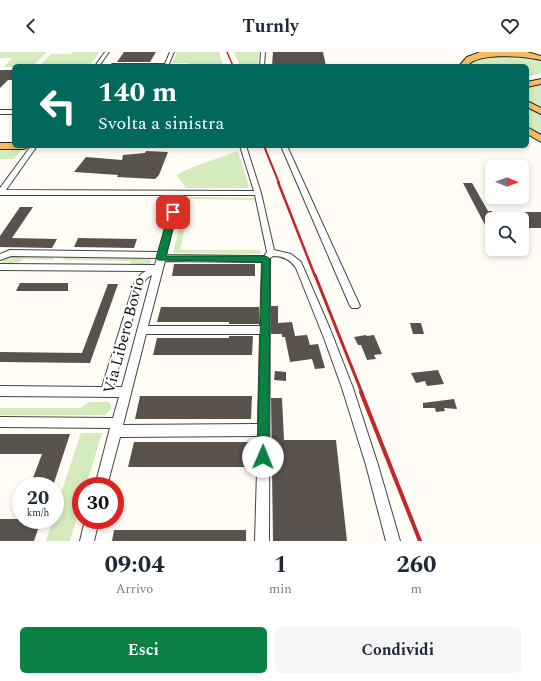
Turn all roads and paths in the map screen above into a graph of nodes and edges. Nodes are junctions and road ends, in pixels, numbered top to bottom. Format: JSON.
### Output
{"nodes":[{"id":1,"x":107,"y":52,"type":"edge"},
{"id":2,"x":172,"y":52,"type":"edge"},
{"id":3,"x":262,"y":52,"type":"edge"},
{"id":4,"x":497,"y":52,"type":"edge"},
{"id":5,"x":502,"y":52,"type":"edge"},
{"id":6,"x":541,"y":58,"type":"edge"},
{"id":7,"x":98,"y":64,"type":"edge"},
{"id":8,"x":167,"y":64,"type":"edge"},
{"id":9,"x":262,"y":64,"type":"edge"},
{"id":10,"x":464,"y":64,"type":"edge"},
{"id":11,"x":541,"y":76,"type":"edge"},
{"id":12,"x":529,"y":79,"type":"edge"},
{"id":13,"x":541,"y":81,"type":"edge"},
{"id":14,"x":529,"y":84,"type":"edge"},
{"id":15,"x":529,"y":105,"type":"edge"},
{"id":16,"x":541,"y":111,"type":"edge"},
{"id":17,"x":0,"y":112,"type":"edge"},
{"id":18,"x":12,"y":112,"type":"edge"},
{"id":19,"x":529,"y":131,"type":"edge"},
{"id":20,"x":541,"y":139,"type":"edge"},
{"id":21,"x":33,"y":148,"type":"edge"},
{"id":22,"x":244,"y":148,"type":"edge"},
{"id":23,"x":285,"y":148,"type":"edge"},
{"id":24,"x":0,"y":193,"type":"edge"},
{"id":25,"x":258,"y":193,"type":"junction"},
{"id":26,"x":178,"y":194,"type":"junction"},
{"id":27,"x":60,"y":254,"type":"junction"},
{"id":28,"x":269,"y":256,"type":"junction"},
{"id":29,"x":0,"y":257,"type":"edge"},
{"id":30,"x":160,"y":260,"type":"junction"},
{"id":31,"x":0,"y":267,"type":"edge"},
{"id":32,"x":53,"y":267,"type":"junction"},
{"id":33,"x":355,"y":306,"type":"dead end"},
{"id":34,"x":142,"y":330,"type":"junction"},
{"id":35,"x":265,"y":330,"type":"junction"},
{"id":36,"x":0,"y":391,"type":"edge"},
{"id":37,"x":106,"y":392,"type":"junction"},
{"id":38,"x":126,"y":392,"type":"junction"},
{"id":39,"x":0,"y":422,"type":"edge"},
{"id":40,"x":117,"y":427,"type":"junction"},
{"id":41,"x":263,"y":430,"type":"junction"},
{"id":42,"x":103,"y":477,"type":"edge"},
{"id":43,"x":90,"y":529,"type":"edge"},
{"id":44,"x":87,"y":541,"type":"edge"},
{"id":45,"x":262,"y":541,"type":"edge"},
{"id":46,"x":393,"y":541,"type":"edge"}],
"edges":[{"from":1,"to":7,"type":"street"},
{"from":2,"to":8,"type":"street"},
{"from":3,"to":9,"type":"street"},
{"from":4,"to":5,"type":"highway"},
{"from":4,"to":6,"type":"highway"},
{"from":4,"to":10,"type":"highway"},
{"from":11,"to":12,"type":"highway"},
{"from":13,"to":14,"type":"highway"},
{"from":15,"to":16,"type":"highway"},
{"from":17,"to":18,"type":"street"},
{"from":19,"to":20,"type":"highway"},
{"from":21,"to":24,"type":"street"},
{"from":22,"to":25,"type":"street"},
{"from":23,"to":33,"type":"street"},
{"from":24,"to":26,"type":"street"},
{"from":25,"to":26,"type":"street"},
{"from":25,"to":28,"type":"street"},
{"from":26,"to":30,"type":"street","name":"Via Libero Bovio"},
{"from":27,"to":29,"type":"street"},
{"from":27,"to":30,"type":"street"},
{"from":27,"to":32,"type":"street"},
{"from":28,"to":30,"type":"street"},
{"from":28,"to":35,"type":"street"},
{"from":28,"to":46,"type":"street"},
{"from":30,"to":32,"type":"street"},
{"from":30,"to":34,"type":"street","name":"Via Libero Bovio"},
{"from":30,"to":37,"type":"street"},
{"from":31,"to":32,"type":"street"},
{"from":34,"to":35,"type":"street"},
{"from":34,"to":38,"type":"street","name":"Via Libero Bovio"},
{"from":35,"to":41,"type":"street"},
{"from":36,"to":37,"type":"street"},
{"from":37,"to":38,"type":"street"},
{"from":38,"to":40,"type":"street","name":"Via Libero Bovio"},
{"from":39,"to":40,"type":"street"},
{"from":40,"to":41,"type":"street"},
{"from":40,"to":42,"type":"street","name":"Via Libero Bovio"},
{"from":41,"to":45,"type":"street"},
{"from":43,"to":44,"type":"street"}]}
